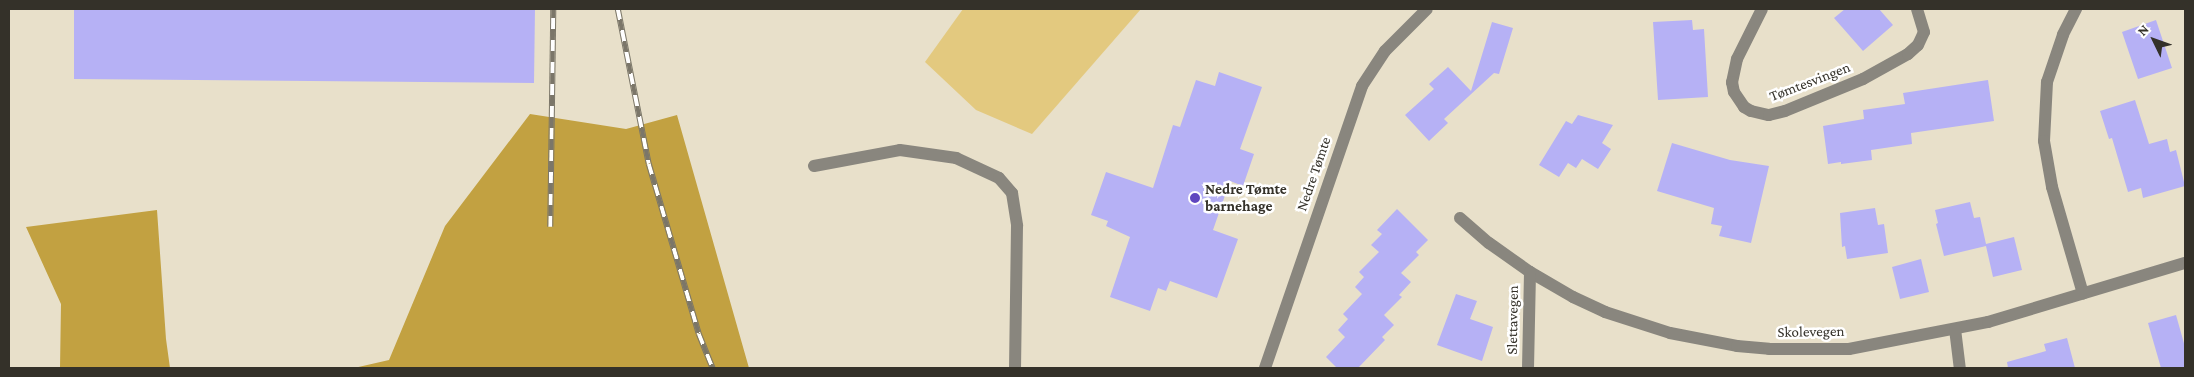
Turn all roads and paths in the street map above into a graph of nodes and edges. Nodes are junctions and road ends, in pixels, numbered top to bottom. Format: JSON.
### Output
{"nodes":[{"id":1,"x":1427,"y":9,"type":"edge"},
{"id":2,"x":1762,"y":9,"type":"edge"},
{"id":3,"x":1917,"y":9,"type":"edge"},
{"id":4,"x":2076,"y":9,"type":"edge"},
{"id":5,"x":814,"y":166,"type":"dead end"},
{"id":6,"x":1460,"y":218,"type":"dead end"},
{"id":7,"x":2185,"y":263,"type":"edge"},
{"id":8,"x":1530,"y":272,"type":"junction"},
{"id":9,"x":2083,"y":294,"type":"junction"},
{"id":10,"x":1955,"y":329,"type":"junction"},
{"id":11,"x":1014,"y":368,"type":"edge"},
{"id":12,"x":1265,"y":368,"type":"edge"},
{"id":13,"x":1528,"y":368,"type":"edge"},
{"id":14,"x":1960,"y":368,"type":"edge"}],
"edges":[{"from":1,"to":12,"type":"street","name":"Nedre Tømte"},
{"from":2,"to":3,"type":"street","name":"Tømtesvingen"},
{"from":4,"to":9,"type":"street"},
{"from":5,"to":11,"type":"street"},
{"from":6,"to":8,"type":"street","name":"Skolevegen"},
{"from":7,"to":9,"type":"street","name":"Skolevegen"},
{"from":8,"to":10,"type":"street","name":"Skolevegen"},
{"from":8,"to":13,"type":"street","name":"Slettavegen"},
{"from":9,"to":10,"type":"street","name":"Skolevegen"},
{"from":10,"to":14,"type":"street"}]}
